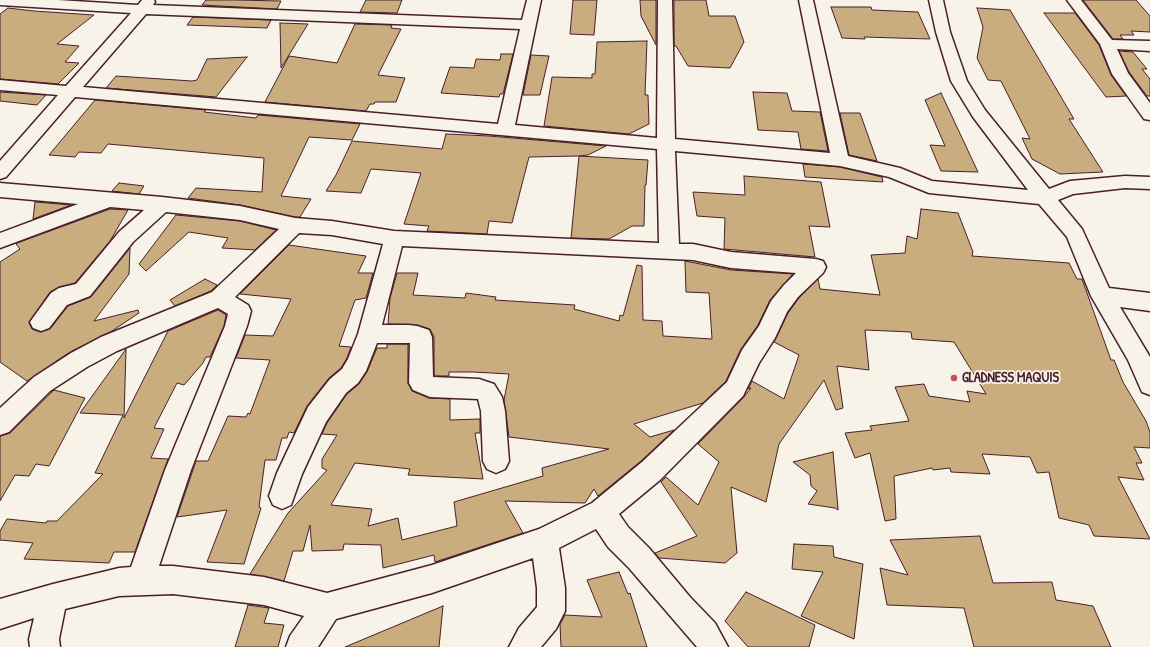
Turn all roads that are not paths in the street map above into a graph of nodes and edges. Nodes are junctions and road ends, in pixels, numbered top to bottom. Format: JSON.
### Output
{"nodes":[{"id":1,"x":534,"y":0,"type":"edge"},
{"id":2,"x":665,"y":0,"type":"edge"},
{"id":3,"x":806,"y":0,"type":"edge"},
{"id":4,"x":936,"y":0,"type":"edge"},
{"id":5,"x":1074,"y":0,"type":"edge"},
{"id":6,"x":0,"y":1,"type":"edge"},
{"id":7,"x":145,"y":5,"type":"edge"},
{"id":8,"x":529,"y":25,"type":"junction"},
{"id":9,"x":1107,"y":44,"type":"junction"},
{"id":10,"x":1150,"y":46,"type":"edge"},
{"id":11,"x":0,"y":85,"type":"edge"},
{"id":12,"x":70,"y":90,"type":"junction"},
{"id":13,"x":1150,"y":115,"type":"edge"},
{"id":14,"x":505,"y":131,"type":"junction"},
{"id":15,"x":666,"y":145,"type":"junction"},
{"id":16,"x":840,"y":160,"type":"junction"},
{"id":17,"x":0,"y":173,"type":"edge"},
{"id":18,"x":1150,"y":183,"type":"edge"},
{"id":19,"x":0,"y":190,"type":"edge"},
{"id":20,"x":1045,"y":198,"type":"junction"},
{"id":21,"x":107,"y":200,"type":"junction"},
{"id":22,"x":162,"y":204,"type":"junction"},
{"id":23,"x":295,"y":225,"type":"junction"},
{"id":24,"x":394,"y":238,"type":"junction"},
{"id":25,"x":0,"y":241,"type":"edge"},
{"id":26,"x":669,"y":251,"type":"junction"},
{"id":27,"x":1102,"y":296,"type":"junction"},
{"id":28,"x":220,"y":298,"type":"junction"},
{"id":29,"x":1150,"y":302,"type":"edge"},
{"id":30,"x":41,"y":322,"type":"dead end"},
{"id":31,"x":369,"y":334,"type":"junction"},
{"id":32,"x":1150,"y":385,"type":"edge"},
{"id":33,"x":0,"y":424,"type":"edge"},
{"id":34,"x":496,"y":461,"type":"dead end"},
{"id":35,"x":282,"y":496,"type":"dead end"},
{"id":36,"x":601,"y":512,"type":"junction"},
{"id":37,"x":544,"y":541,"type":"junction"},
{"id":38,"x":140,"y":581,"type":"junction"},
{"id":39,"x":53,"y":598,"type":"junction"},
{"id":40,"x":327,"y":607,"type":"junction"},
{"id":41,"x":0,"y":614,"type":"edge"},
{"id":42,"x":45,"y":647,"type":"edge"},
{"id":43,"x":301,"y":647,"type":"edge"},
{"id":44,"x":524,"y":647,"type":"edge"},
{"id":45,"x":713,"y":647,"type":"edge"}],
"edges":[{"from":1,"to":8,"type":"street"},
{"from":2,"to":15,"type":"street"},
{"from":3,"to":16,"type":"street"},
{"from":4,"to":20,"type":"street"},
{"from":5,"to":9,"type":"street"},
{"from":6,"to":7,"type":"street"},
{"from":7,"to":8,"type":"street"},
{"from":7,"to":12,"type":"street"},
{"from":8,"to":14,"type":"street"},
{"from":9,"to":10,"type":"street"},
{"from":9,"to":13,"type":"street"},
{"from":11,"to":12,"type":"street"},
{"from":12,"to":14,"type":"street"},
{"from":12,"to":17,"type":"street"},
{"from":14,"to":15,"type":"street"},
{"from":15,"to":16,"type":"street"},
{"from":15,"to":26,"type":"street"},
{"from":16,"to":20,"type":"street"},
{"from":18,"to":20,"type":"street"},
{"from":19,"to":21,"type":"street"},
{"from":20,"to":27,"type":"street"},
{"from":21,"to":22,"type":"street"},
{"from":21,"to":25,"type":"street"},
{"from":22,"to":23,"type":"street"},
{"from":22,"to":30,"type":"street"},
{"from":23,"to":24,"type":"street"},
{"from":23,"to":28,"type":"street"},
{"from":24,"to":26,"type":"street"},
{"from":24,"to":31,"type":"street"},
{"from":26,"to":36,"type":"street"},
{"from":27,"to":29,"type":"street"},
{"from":27,"to":32,"type":"street"},
{"from":28,"to":33,"type":"street"},
{"from":28,"to":38,"type":"street"},
{"from":31,"to":34,"type":"street"},
{"from":31,"to":35,"type":"street"},
{"from":36,"to":37,"type":"street"},
{"from":36,"to":45,"type":"street"},
{"from":37,"to":40,"type":"street"},
{"from":37,"to":44,"type":"street"},
{"from":38,"to":39,"type":"street"},
{"from":38,"to":40,"type":"street"},
{"from":39,"to":41,"type":"street"},
{"from":39,"to":42,"type":"street"},
{"from":40,"to":43,"type":"street"}]}
